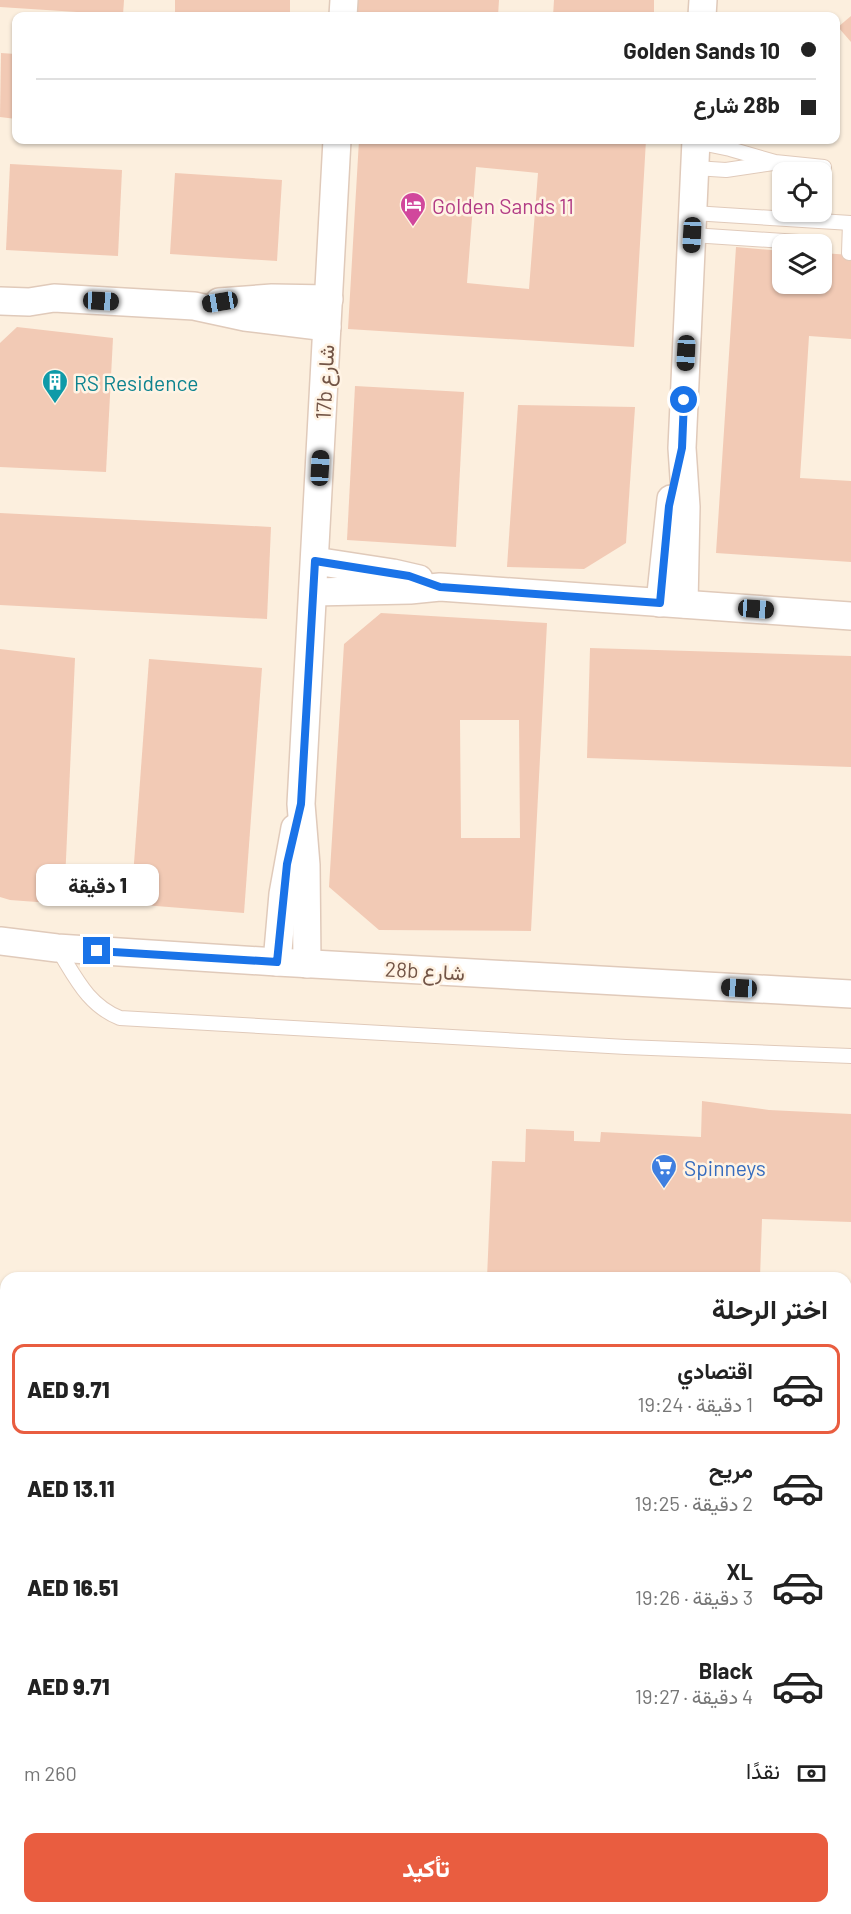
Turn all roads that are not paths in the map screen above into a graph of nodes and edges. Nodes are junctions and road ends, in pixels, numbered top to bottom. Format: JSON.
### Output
{"nodes":[{"id":1,"x":337,"y":144,"type":"edge"},
{"id":2,"x":696,"y":150,"type":"edge"},
{"id":3,"x":772,"y":162,"type":"edge"},
{"id":4,"x":775,"y":162,"type":"edge"},
{"id":5,"x":851,"y":223,"type":"edge"},
{"id":6,"x":692,"y":224,"type":"junction"},
{"id":7,"x":772,"y":236,"type":"edge"},
{"id":8,"x":849,"y":253,"type":"dead end"},
{"id":9,"x":0,"y":283,"type":"edge"},
{"id":10,"x":54,"y":298,"type":"junction"},
{"id":11,"x":329,"y":299,"type":"junction"},
{"id":12,"x":0,"y":301,"type":"edge"},
{"id":13,"x":194,"y":306,"type":"junction"},
{"id":14,"x":327,"y":327,"type":"junction"},
{"id":15,"x":315,"y":561,"type":"junction"},
{"id":16,"x":440,"y":587,"type":"junction"},
{"id":17,"x":313,"y":592,"type":"junction"},
{"id":18,"x":672,"y":603,"type":"junction"},
{"id":19,"x":851,"y":616,"type":"edge"},
{"id":20,"x":301,"y":804,"type":"junction"},
{"id":21,"x":0,"y":941,"type":"edge"},
{"id":22,"x":57,"y":948,"type":"junction"},
{"id":23,"x":277,"y":962,"type":"junction"},
{"id":24,"x":307,"y":964,"type":"junction"},
{"id":25,"x":851,"y":994,"type":"edge"},
{"id":26,"x":851,"y":1056,"type":"edge"}],
"edges":[{"from":1,"to":11,"type":"street","name":"17b شارع"},
{"from":2,"to":3,"type":"lane"},
{"from":2,"to":4,"type":"lane"},
{"from":2,"to":6,"type":"street"},
{"from":5,"to":6,"type":"lane"},
{"from":5,"to":8,"type":"lane"},
{"from":6,"to":7,"type":"lane"},
{"from":6,"to":18,"type":"street"},
{"from":9,"to":10,"type":"street"},
{"from":10,"to":12,"type":"street"},
{"from":10,"to":13,"type":"street"},
{"from":11,"to":13,"type":"street"},
{"from":11,"to":14,"type":"street","name":"17b شارع"},
{"from":13,"to":14,"type":"street"},
{"from":14,"to":15,"type":"street","name":"17b شارع"},
{"from":15,"to":16,"type":"street"},
{"from":15,"to":17,"type":"street","name":"17b شارع"},
{"from":16,"to":17,"type":"street"},
{"from":16,"to":18,"type":"street"},
{"from":17,"to":20,"type":"street","name":"17b شارع"},
{"from":18,"to":19,"type":"street"},
{"from":20,"to":23,"type":"street","name":"17b شارع"},
{"from":20,"to":24,"type":"street","name":"17b شارع"},
{"from":21,"to":22,"type":"street","name":"28b شارع"},
{"from":22,"to":23,"type":"street","name":"28b شارع"},
{"from":22,"to":26,"type":"lane"},
{"from":23,"to":24,"type":"street","name":"28b شارع"},
{"from":24,"to":25,"type":"street","name":"28b شارع"}]}
